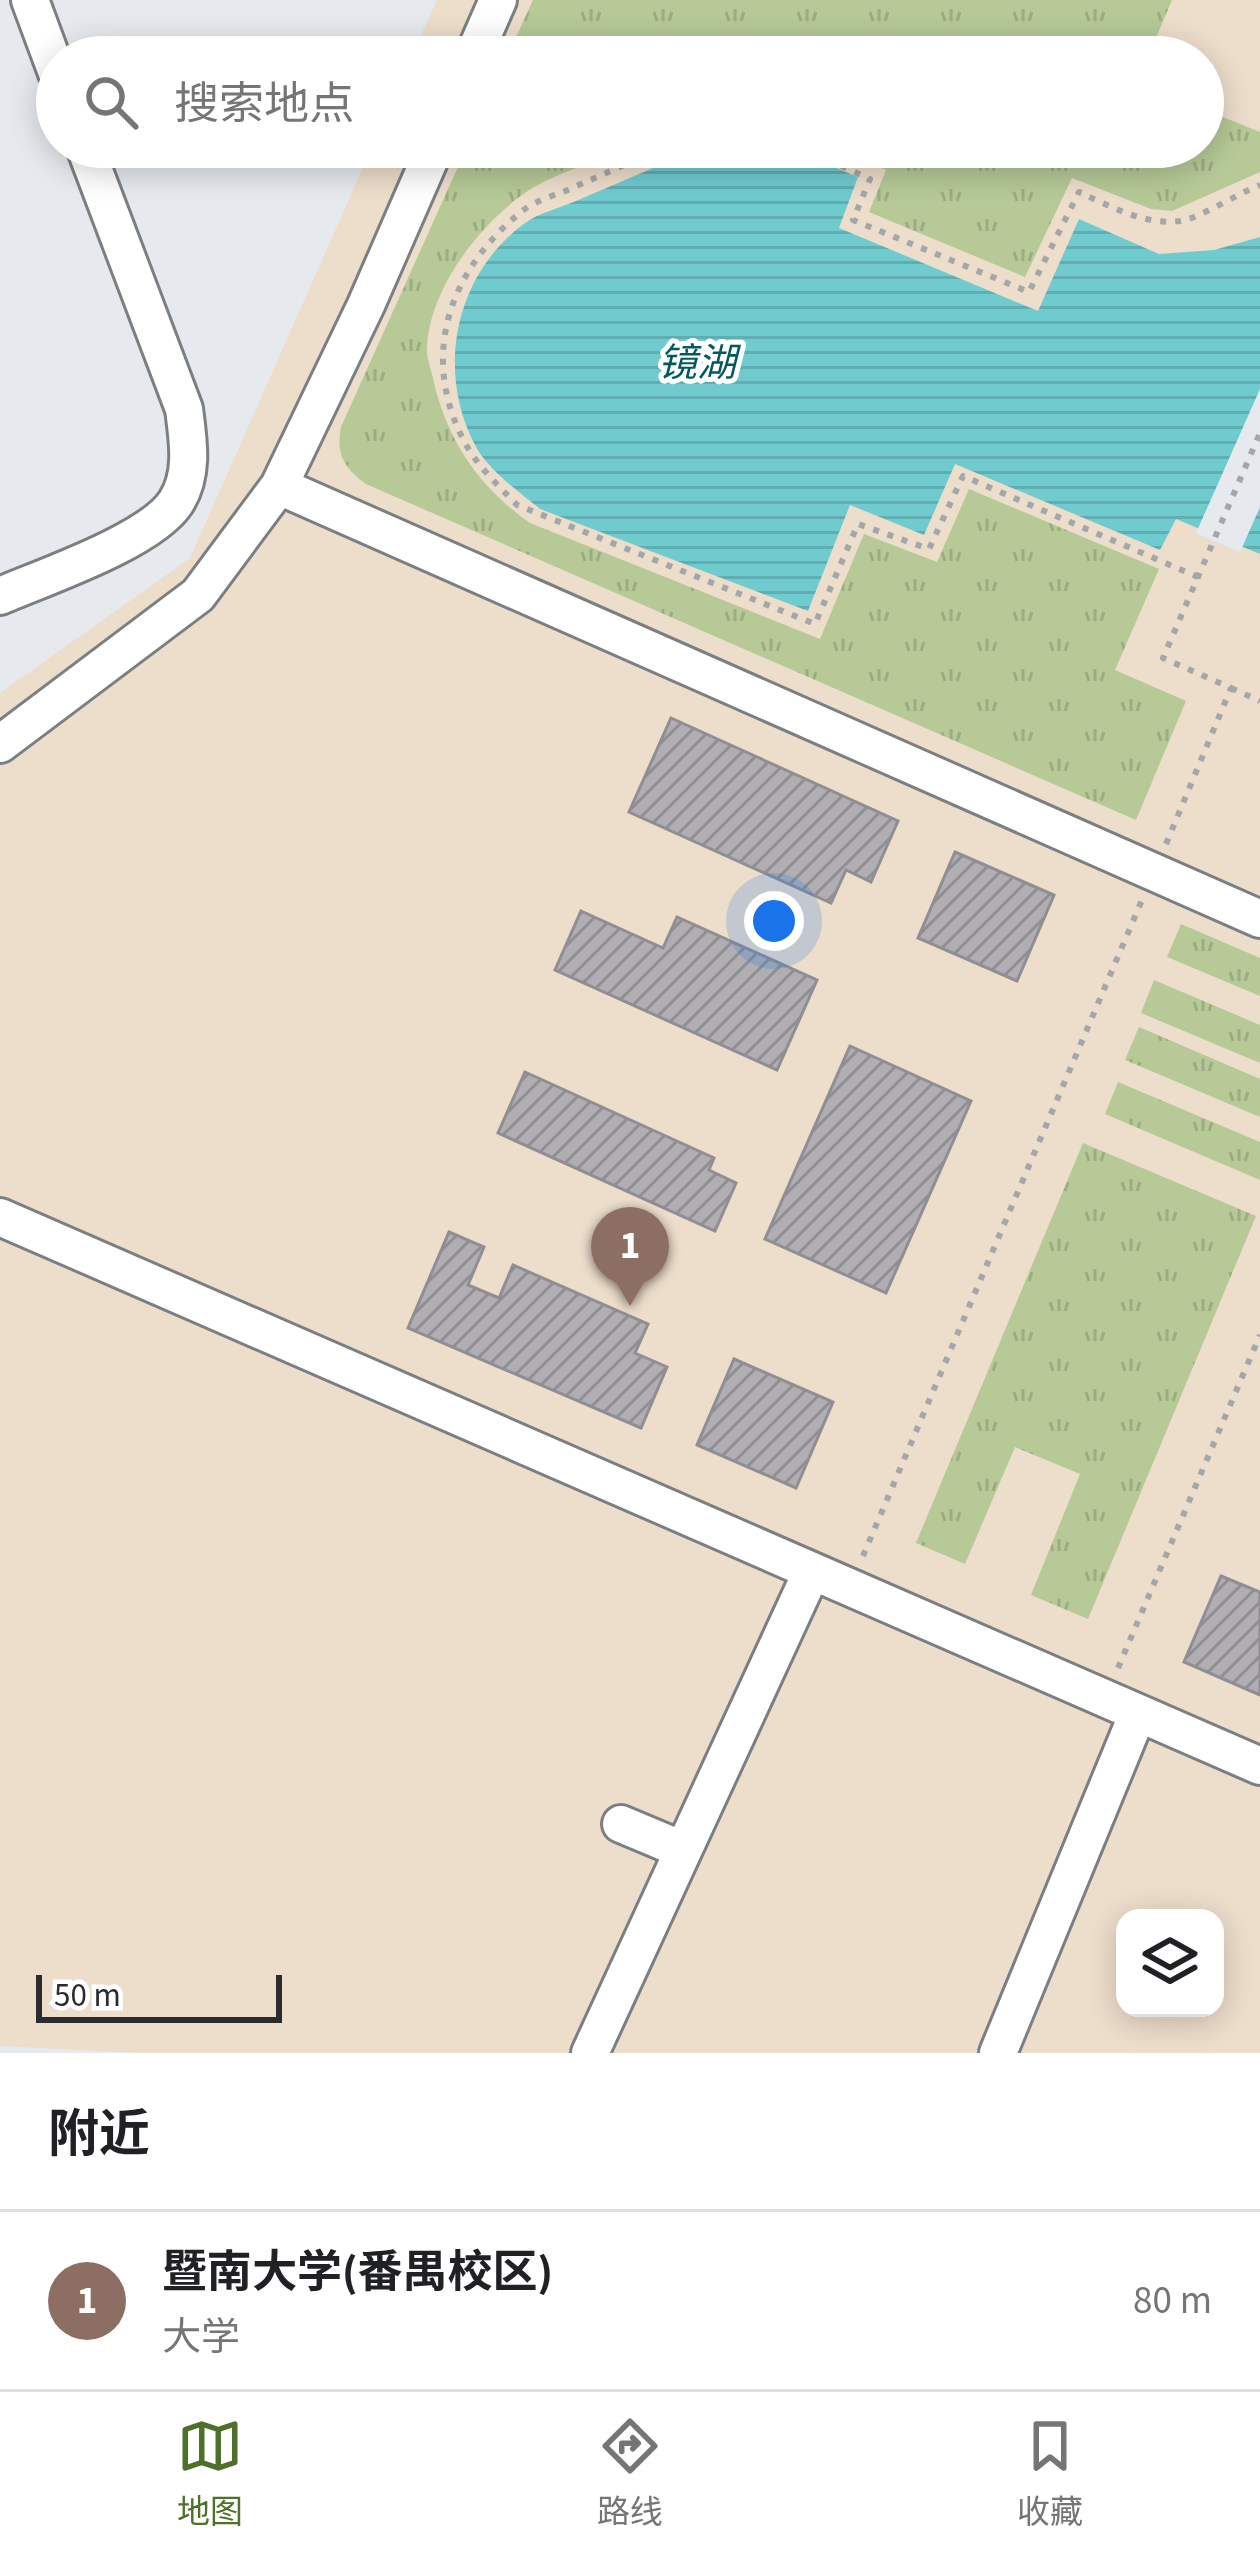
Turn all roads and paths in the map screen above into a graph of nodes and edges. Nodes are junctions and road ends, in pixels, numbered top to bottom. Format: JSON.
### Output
{"nodes":[{"id":1,"x":29,"y":0,"type":"edge"},
{"id":2,"x":498,"y":0,"type":"edge"},
{"id":3,"x":43,"y":36,"type":"edge"},
{"id":4,"x":482,"y":36,"type":"edge"},
{"id":5,"x":93,"y":168,"type":"edge"},
{"id":6,"x":425,"y":168,"type":"edge"},
{"id":7,"x":616,"y":168,"type":"edge"},
{"id":8,"x":846,"y":168,"type":"edge"},
{"id":9,"x":1260,"y":184,"type":"edge"},
{"id":10,"x":1260,"y":434,"type":"edge"},
{"id":11,"x":279,"y":486,"type":"junction"},
{"id":12,"x":1198,"y":577,"type":"junction"},
{"id":13,"x":0,"y":596,"type":"edge"},
{"id":14,"x":1231,"y":688,"type":"junction"},
{"id":15,"x":1260,"y":701,"type":"edge"},
{"id":16,"x":0,"y":744,"type":"edge"},
{"id":17,"x":1154,"y":872,"type":"junction"},
{"id":18,"x":1260,"y":919,"type":"edge"},
{"id":19,"x":0,"y":1217,"type":"edge"},
{"id":20,"x":1260,"y":1334,"type":"edge"},
{"id":21,"x":812,"y":1571,"type":"junction"},
{"id":22,"x":850,"y":1587,"type":"junction"},
{"id":23,"x":1105,"y":1698,"type":"junction"},
{"id":24,"x":1138,"y":1713,"type":"junction"},
{"id":25,"x":1260,"y":1766,"type":"edge"},
{"id":26,"x":621,"y":1825,"type":"dead end"},
{"id":27,"x":683,"y":1850,"type":"junction"},
{"id":28,"x":590,"y":2053,"type":"edge"},
{"id":29,"x":998,"y":2053,"type":"edge"}],
"edges":[{"from":1,"to":3,"type":"street"},
{"from":2,"to":4,"type":"street"},
{"from":5,"to":13,"type":"street"},
{"from":6,"to":11,"type":"street"},
{"from":7,"to":12,"type":"path"},
{"from":8,"to":9,"type":"path"},
{"from":10,"to":12,"type":"path"},
{"from":11,"to":16,"type":"street"},
{"from":11,"to":17,"type":"street"},
{"from":12,"to":14,"type":"path"},
{"from":14,"to":15,"type":"path"},
{"from":14,"to":17,"type":"path"},
{"from":17,"to":18,"type":"street"},
{"from":17,"to":22,"type":"path"},
{"from":19,"to":21,"type":"street"},
{"from":20,"to":23,"type":"path"},
{"from":21,"to":22,"type":"street"},
{"from":21,"to":27,"type":"street"},
{"from":22,"to":23,"type":"street"},
{"from":23,"to":24,"type":"street"},
{"from":24,"to":25,"type":"street"},
{"from":24,"to":29,"type":"street"},
{"from":26,"to":27,"type":"street"},
{"from":27,"to":28,"type":"street"}]}
